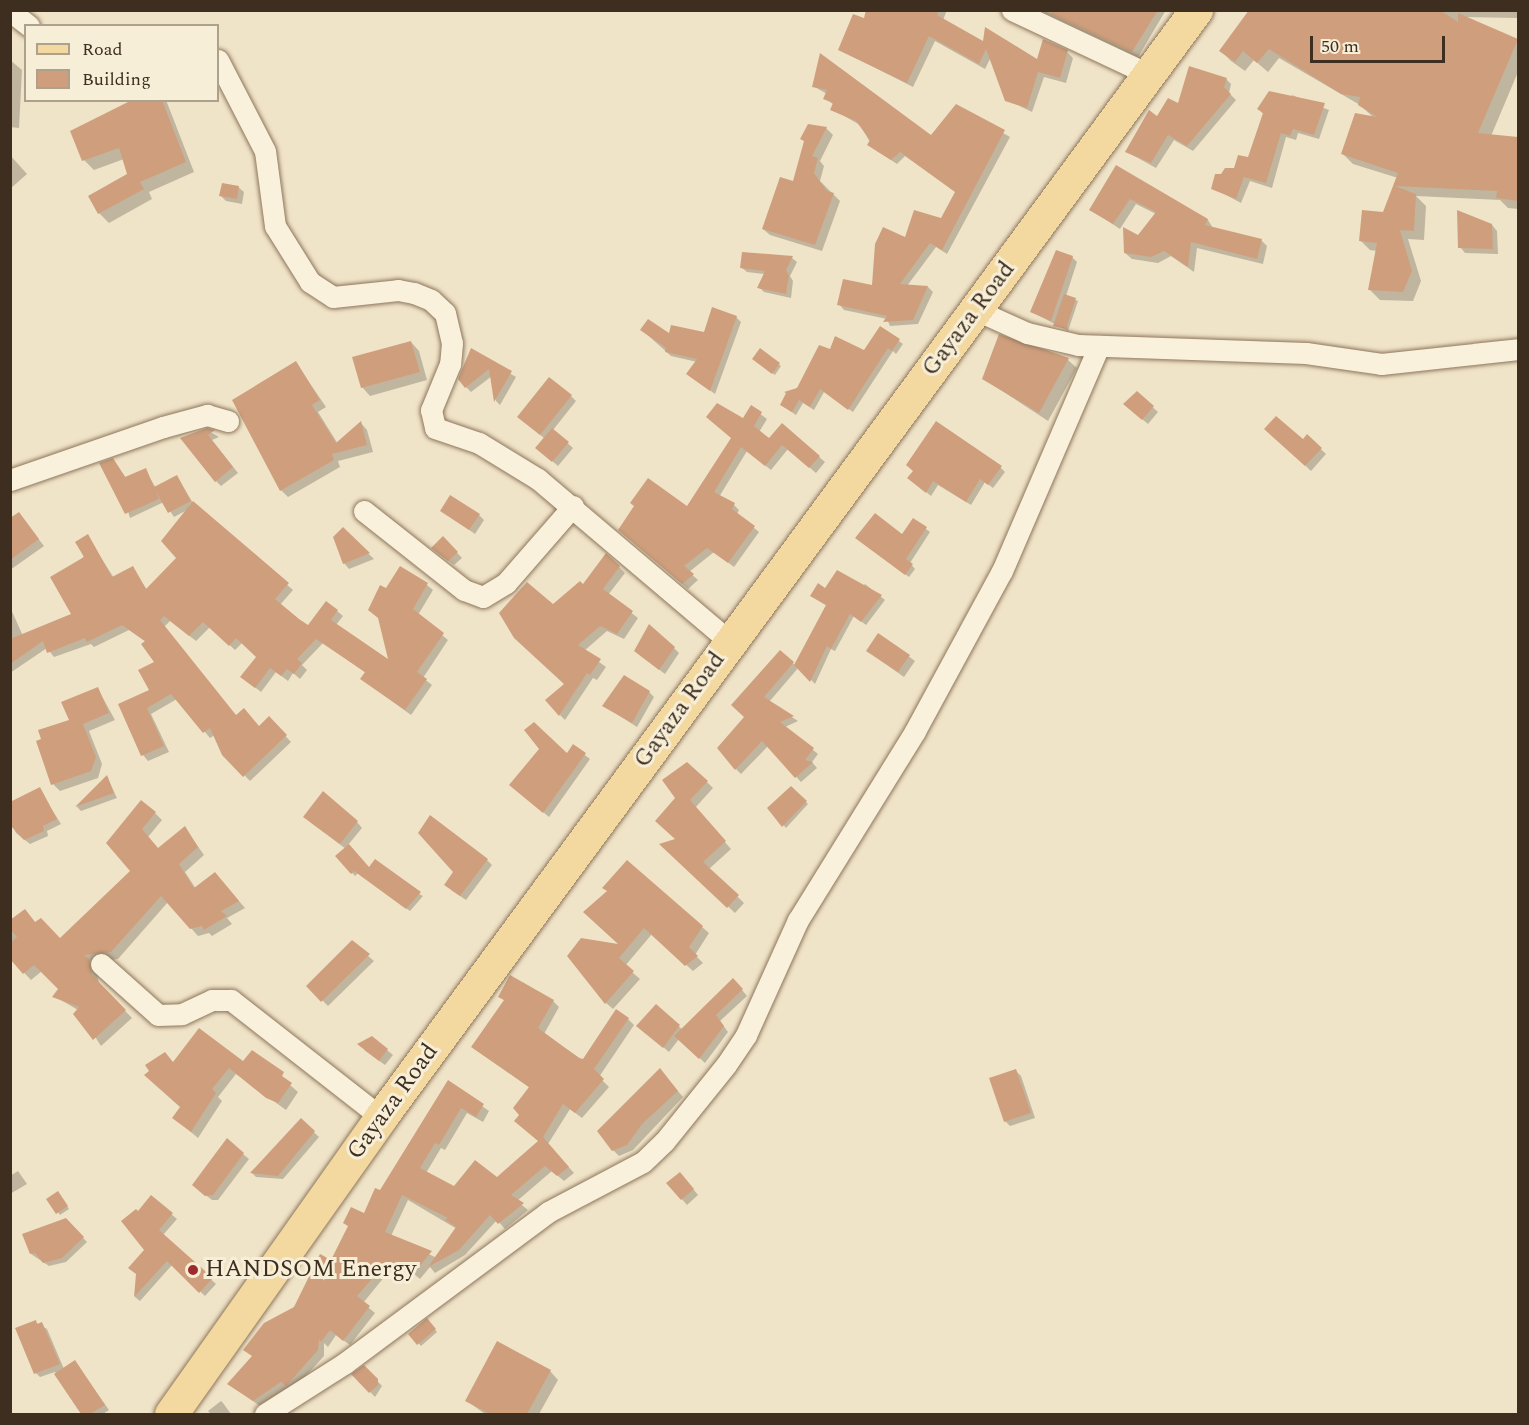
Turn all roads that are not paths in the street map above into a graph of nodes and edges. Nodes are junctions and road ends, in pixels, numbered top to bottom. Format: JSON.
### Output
{"nodes":[{"id":1,"x":1012,"y":10,"type":"edge"},
{"id":2,"x":1196,"y":10,"type":"edge"},
{"id":3,"x":10,"y":11,"type":"edge"},
{"id":4,"x":26,"y":24,"type":"edge"},
{"id":5,"x":219,"y":62,"type":"edge"},
{"id":6,"x":1149,"y":74,"type":"junction"},
{"id":7,"x":976,"y":310,"type":"junction"},
{"id":8,"x":1099,"y":346,"type":"junction"},
{"id":9,"x":1518,"y":349,"type":"edge"},
{"id":10,"x":228,"y":421,"type":"dead end"},
{"id":11,"x":10,"y":480,"type":"edge"},
{"id":12,"x":573,"y":506,"type":"junction"},
{"id":13,"x":364,"y":511,"type":"dead end"},
{"id":14,"x":730,"y":642,"type":"junction"},
{"id":15,"x":101,"y":964,"type":"dead end"},
{"id":16,"x":381,"y":1117,"type":"junction"},
{"id":17,"x":171,"y":1414,"type":"edge"},
{"id":18,"x":265,"y":1414,"type":"edge"}],
"edges":[{"from":1,"to":6,"type":"street"},
{"from":2,"to":6,"type":"main road","name":"Gayaza Road"},
{"from":3,"to":4,"type":"street"},
{"from":5,"to":12,"type":"street"},
{"from":6,"to":7,"type":"main road","name":"Gayaza Road"},
{"from":7,"to":8,"type":"street"},
{"from":7,"to":14,"type":"main road","name":"Gayaza Road"},
{"from":8,"to":9,"type":"street"},
{"from":8,"to":18,"type":"street"},
{"from":10,"to":11,"type":"street"},
{"from":12,"to":13,"type":"street"},
{"from":12,"to":14,"type":"street"},
{"from":14,"to":16,"type":"main road","name":"Gayaza Road"},
{"from":15,"to":16,"type":"street"},
{"from":16,"to":17,"type":"main road","name":"Gayaza Road"}]}
